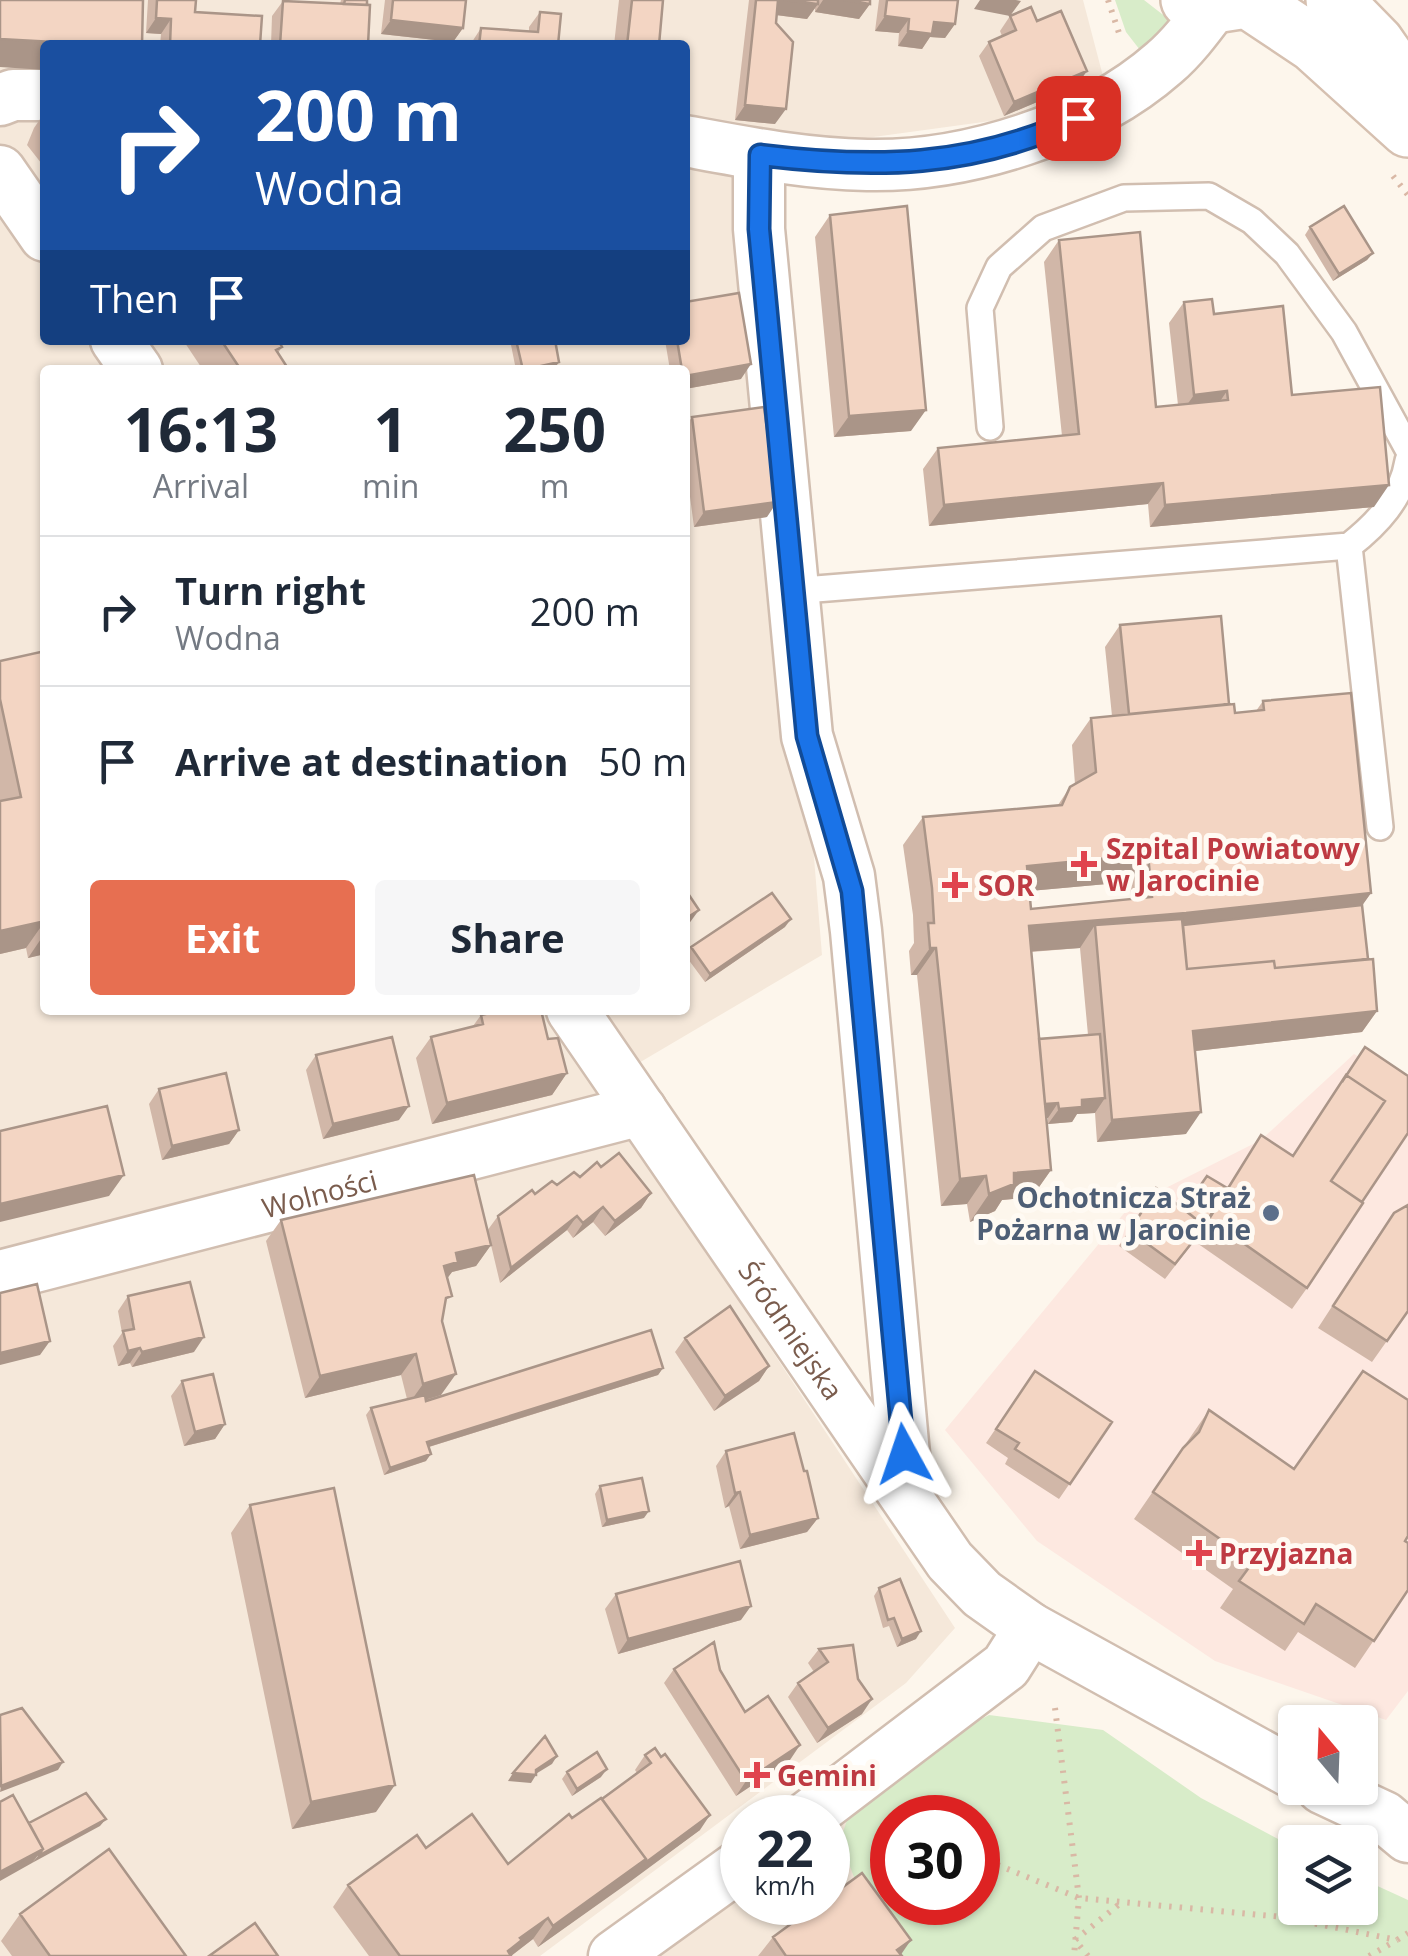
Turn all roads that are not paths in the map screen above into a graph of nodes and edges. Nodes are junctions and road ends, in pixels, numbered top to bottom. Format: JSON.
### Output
{"nodes":[{"id":1,"x":1334,"y":0,"type":"edge"},
{"id":2,"x":1224,"y":1,"type":"edge"},
{"id":3,"x":1408,"y":89,"type":"edge"},
{"id":4,"x":40,"y":95,"type":"edge"},
{"id":5,"x":0,"y":100,"type":"edge"},
{"id":6,"x":1408,"y":129,"type":"edge"},
{"id":7,"x":690,"y":143,"type":"edge"},
{"id":8,"x":760,"y":155,"type":"junction"},
{"id":9,"x":0,"y":170,"type":"edge"},
{"id":10,"x":40,"y":229,"type":"edge"},
{"id":11,"x":990,"y":427,"type":"dead end"},
{"id":12,"x":1408,"y":449,"type":"edge"},
{"id":13,"x":1407,"y":474,"type":"edge"},
{"id":14,"x":1348,"y":546,"type":"junction"},
{"id":15,"x":791,"y":591,"type":"junction"},
{"id":16,"x":1380,"y":828,"type":"dead end"},
{"id":17,"x":575,"y":1015,"type":"edge"},
{"id":18,"x":641,"y":1110,"type":"junction"},
{"id":19,"x":0,"y":1276,"type":"edge"},
{"id":20,"x":895,"y":1480,"type":"junction"},
{"id":21,"x":1030,"y":1628,"type":"junction"},
{"id":22,"x":1278,"y":1765,"type":"edge"},
{"id":23,"x":836,"y":1795,"type":"edge"},
{"id":24,"x":1359,"y":1805,"type":"edge"},
{"id":25,"x":1400,"y":1824,"type":"edge"},
{"id":26,"x":720,"y":1880,"type":"edge"},
{"id":27,"x":614,"y":1956,"type":"edge"}],
"edges":[{"from":1,"to":3,"type":"main road"},
{"from":2,"to":6,"type":"main road"},
{"from":2,"to":8,"type":"street"},
{"from":4,"to":5,"type":"street"},
{"from":7,"to":8,"type":"street"},
{"from":8,"to":15,"type":"street"},
{"from":9,"to":10,"type":"street"},
{"from":11,"to":12,"type":"lane"},
{"from":13,"to":14,"type":"lane"},
{"from":14,"to":15,"type":"lane"},
{"from":14,"to":16,"type":"lane"},
{"from":15,"to":20,"type":"street"},
{"from":17,"to":18,"type":"street","name":"Śródmiejska"},
{"from":18,"to":19,"type":"street","name":"Wolności"},
{"from":18,"to":20,"type":"street","name":"Śródmiejska"},
{"from":20,"to":21,"type":"street","name":"Śródmiejska"},
{"from":21,"to":22,"type":"street","name":"Śródmiejska"},
{"from":21,"to":23,"type":"street"},
{"from":24,"to":25,"type":"street"},
{"from":26,"to":27,"type":"street"}]}
